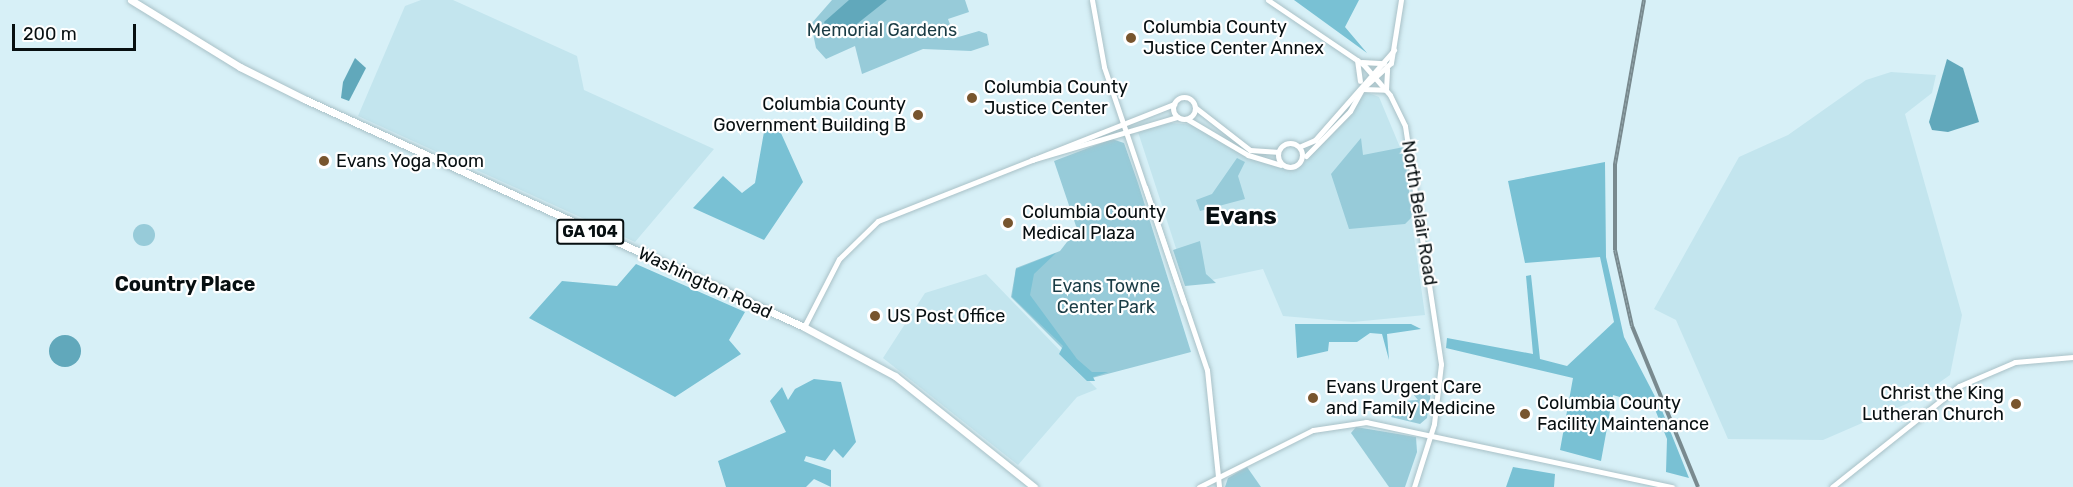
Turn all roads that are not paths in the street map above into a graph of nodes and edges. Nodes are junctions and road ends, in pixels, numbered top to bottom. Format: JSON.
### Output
{"nodes":[{"id":1,"x":131,"y":0,"type":"edge"},
{"id":2,"x":1092,"y":0,"type":"edge"},
{"id":3,"x":1268,"y":0,"type":"edge"},
{"id":4,"x":1401,"y":0,"type":"edge"},
{"id":5,"x":1358,"y":61,"type":"junction"},
{"id":6,"x":1386,"y":65,"type":"junction"},
{"id":7,"x":1373,"y":75,"type":"junction"},
{"id":8,"x":1361,"y":86,"type":"junction"},
{"id":9,"x":1386,"y":90,"type":"junction"},
{"id":10,"x":1174,"y":104,"type":"junction"},
{"id":11,"x":1196,"y":108,"type":"junction"},
{"id":12,"x":1178,"y":117,"type":"junction"},
{"id":13,"x":1341,"y":117,"type":"junction"},
{"id":14,"x":1187,"y":119,"type":"junction"},
{"id":15,"x":1125,"y":126,"type":"junction"},
{"id":16,"x":1300,"y":146,"type":"junction"},
{"id":17,"x":1276,"y":152,"type":"junction"},
{"id":18,"x":1306,"y":156,"type":"junction"},
{"id":19,"x":1280,"y":165,"type":"junction"},
{"id":20,"x":804,"y":327,"type":"junction"},
{"id":21,"x":2073,"y":357,"type":"edge"},
{"id":22,"x":1431,"y":434,"type":"junction"},
{"id":23,"x":1219,"y":478,"type":"junction"},
{"id":24,"x":1034,"y":487,"type":"edge"},
{"id":25,"x":1199,"y":487,"type":"edge"},
{"id":26,"x":1219,"y":487,"type":"edge"},
{"id":27,"x":1414,"y":487,"type":"edge"},
{"id":28,"x":1672,"y":487,"type":"edge"},
{"id":29,"x":1832,"y":487,"type":"edge"}],
"edges":[{"from":1,"to":20,"type":"main road","name":"Washington Road","number":"GA 104"},
{"from":2,"to":15,"type":"street"},
{"from":3,"to":5,"type":"street","name":"North Belair Road"},
{"from":4,"to":6,"type":"street"},
{"from":5,"to":6,"type":"street"},
{"from":5,"to":7,"type":"street","name":"North Belair Road"},
{"from":5,"to":8,"type":"street"},
{"from":6,"to":7,"type":"street"},
{"from":6,"to":9,"type":"street"},
{"from":7,"to":8,"type":"street"},
{"from":7,"to":9,"type":"street","name":"North Belair Road"},
{"from":8,"to":9,"type":"street"},
{"from":8,"to":13,"type":"street"},
{"from":9,"to":22,"type":"street","name":"North Belair Road"},
{"from":10,"to":11,"type":"street"},
{"from":10,"to":12,"type":"street"},
{"from":10,"to":15,"type":"street"},
{"from":11,"to":14,"type":"street"},
{"from":11,"to":17,"type":"street"},
{"from":12,"to":14,"type":"street"},
{"from":12,"to":15,"type":"street"},
{"from":13,"to":16,"type":"street"},
{"from":13,"to":18,"type":"street"},
{"from":14,"to":19,"type":"street"},
{"from":15,"to":20,"type":"street"},
{"from":15,"to":23,"type":"street"},
{"from":16,"to":17,"type":"street"},
{"from":16,"to":18,"type":"street"},
{"from":17,"to":19,"type":"street"},
{"from":18,"to":19,"type":"street"},
{"from":20,"to":24,"type":"main road","name":"Washington Road","number":"GA 104"},
{"from":21,"to":29,"type":"street"},
{"from":22,"to":23,"type":"street"},
{"from":22,"to":27,"type":"street","name":"North Belair Road"},
{"from":22,"to":28,"type":"street"},
{"from":23,"to":25,"type":"street"},
{"from":23,"to":26,"type":"street"}]}
